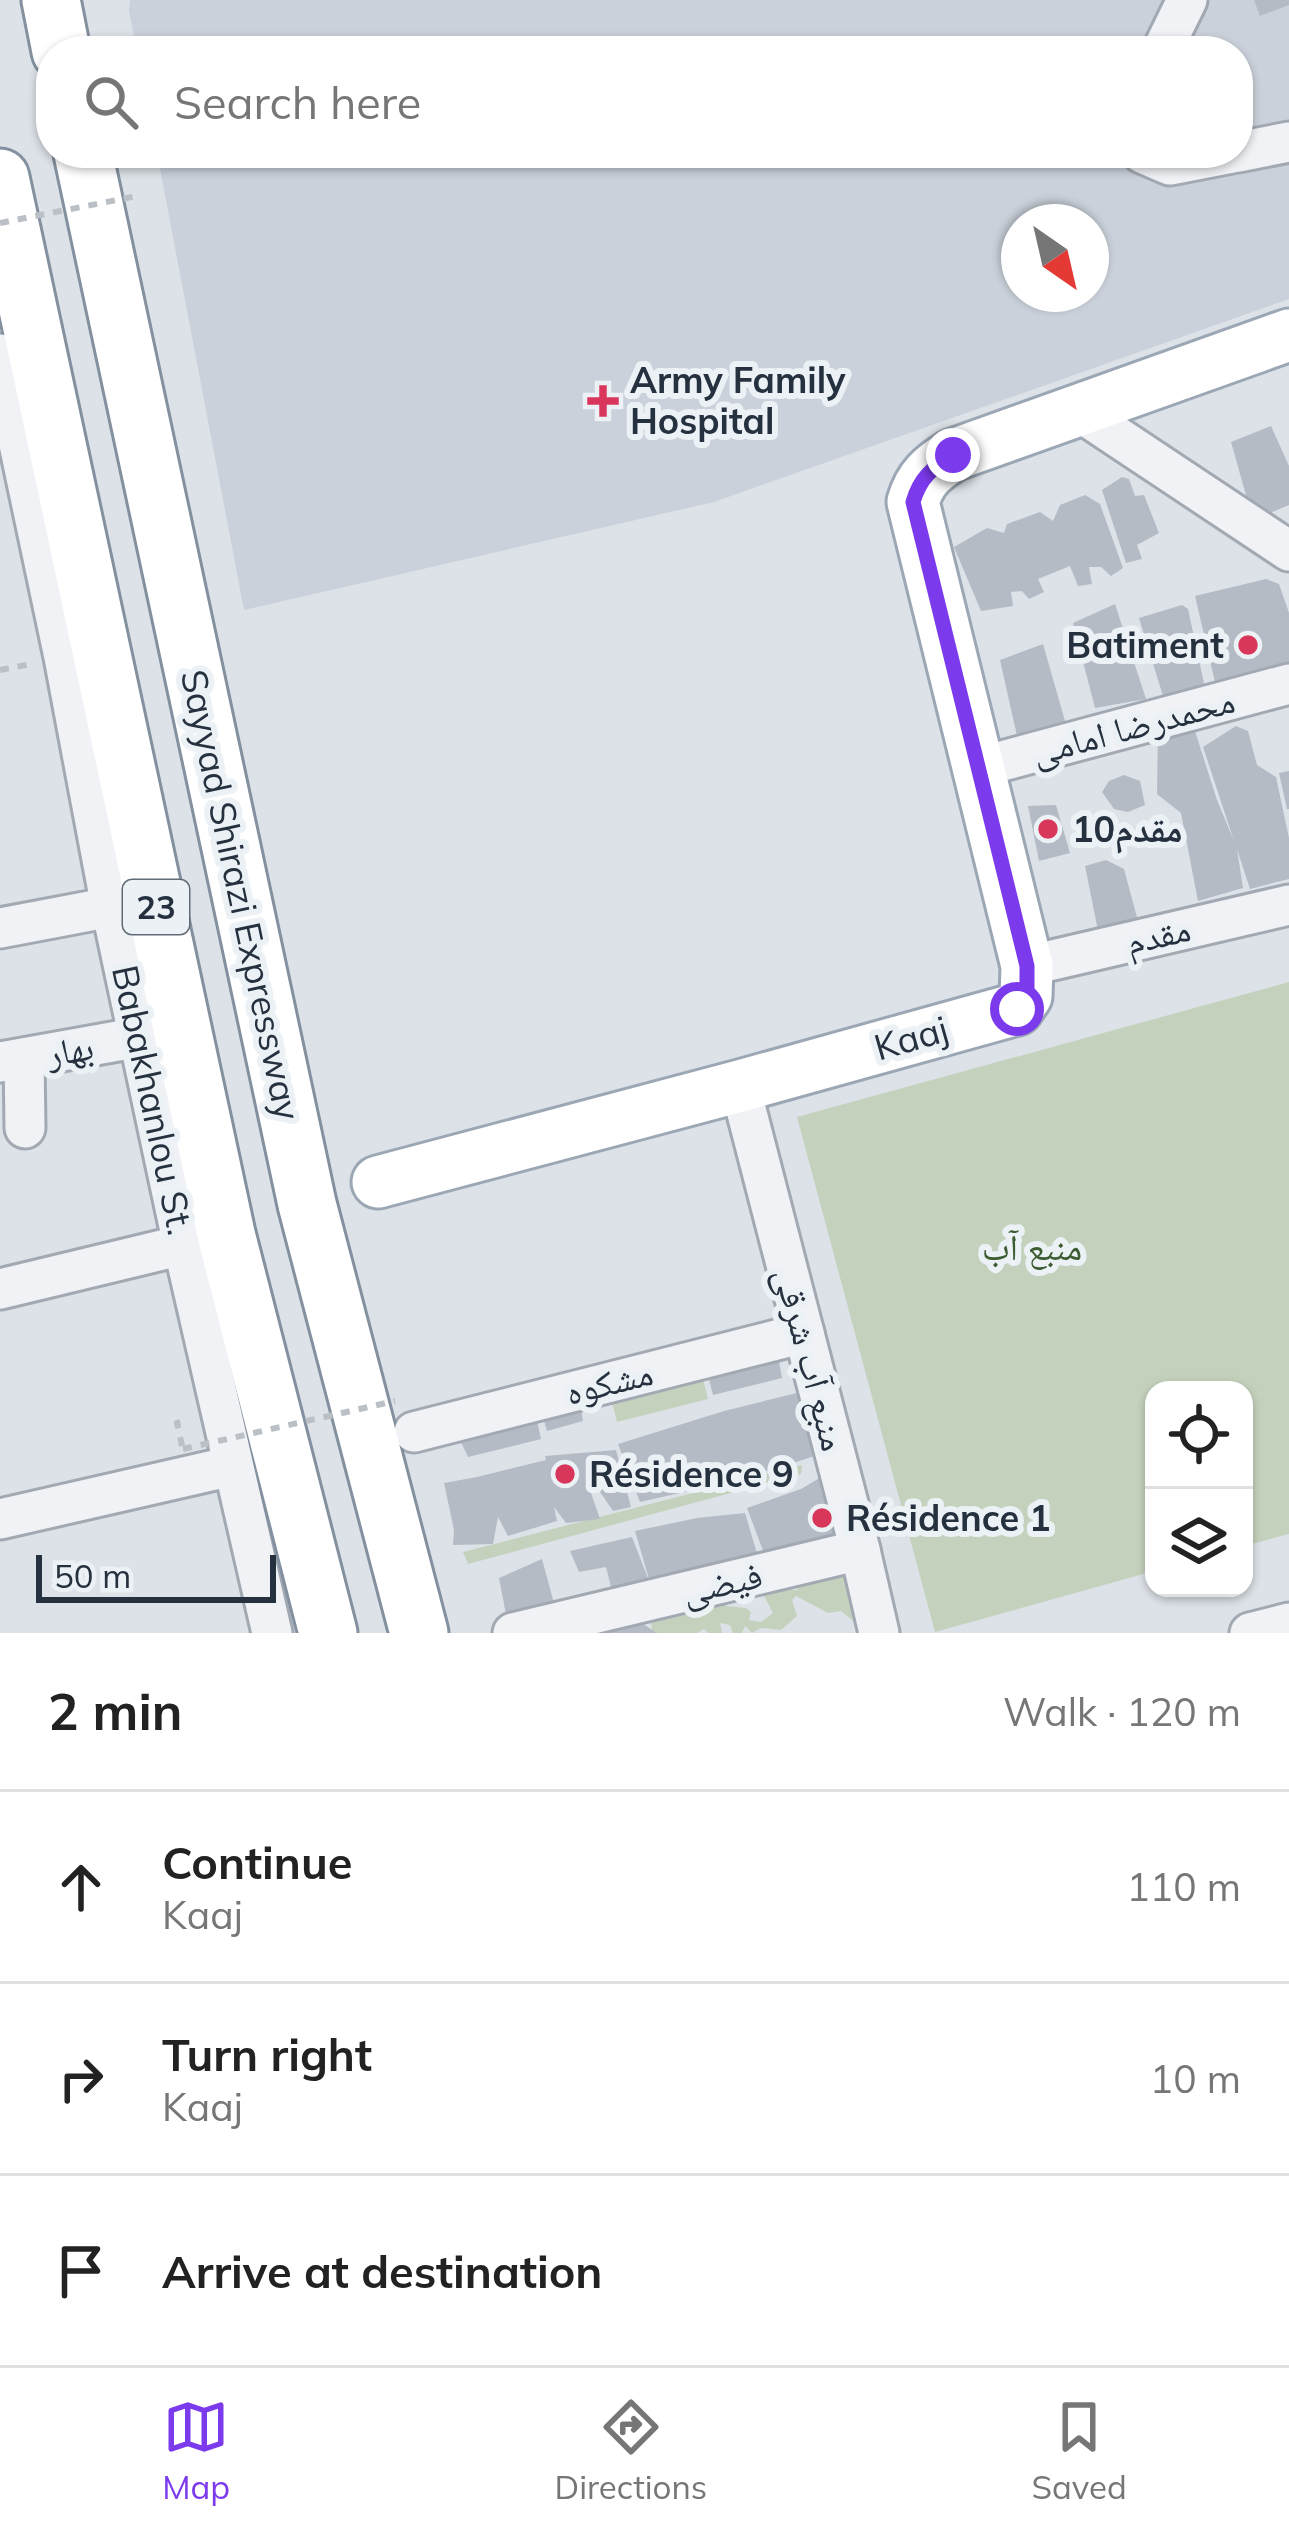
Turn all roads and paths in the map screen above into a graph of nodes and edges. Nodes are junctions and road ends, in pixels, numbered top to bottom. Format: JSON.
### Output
{"nodes":[{"id":1,"x":51,"y":0,"type":"edge"},
{"id":2,"x":1187,"y":0,"type":"edge"},
{"id":3,"x":59,"y":36,"type":"edge"},
{"id":4,"x":1169,"y":36,"type":"edge"},
{"id":5,"x":1289,"y":142,"type":"edge"},
{"id":6,"x":1253,"y":149,"type":"edge"},
{"id":7,"x":86,"y":168,"type":"edge"},
{"id":8,"x":0,"y":178,"type":"edge"},
{"id":9,"x":136,"y":196,"type":"dead end"},
{"id":10,"x":0,"y":223,"type":"edge"},
{"id":11,"x":1289,"y":335,"type":"edge"},
{"id":12,"x":0,"y":354,"type":"edge"},
{"id":13,"x":1077,"y":410,"type":"junction"},
{"id":14,"x":8,"y":427,"type":"edge"},
{"id":15,"x":1289,"y":551,"type":"edge"},
{"id":16,"x":1289,"y":684,"type":"edge"},
{"id":17,"x":976,"y":768,"type":"junction"},
{"id":18,"x":1289,"y":905,"type":"edge"},
{"id":19,"x":111,"y":907,"type":"junction"},
{"id":20,"x":0,"y":928,"type":"edge"},
{"id":21,"x":1027,"y":966,"type":"junction"},
{"id":22,"x":140,"y":1037,"type":"junction"},
{"id":23,"x":12,"y":1060,"type":"edge"},
{"id":24,"x":740,"y":1086,"type":"junction"},
{"id":25,"x":25,"y":1128,"type":"dead end"},
{"id":26,"x":378,"y":1182,"type":"dead end"},
{"id":27,"x":183,"y":1245,"type":"junction"},
{"id":28,"x":0,"y":1289,"type":"edge"},
{"id":29,"x":804,"y":1333,"type":"junction"},
{"id":30,"x":404,"y":1417,"type":"joint"},
{"id":31,"x":177,"y":1423,"type":"dead end"},
{"id":32,"x":232,"y":1466,"type":"junction"},
{"id":33,"x":0,"y":1519,"type":"edge"},
{"id":34,"x":860,"y":1550,"type":"junction"},
{"id":35,"x":1289,"y":1623,"type":"edge"},
{"id":36,"x":272,"y":1633,"type":"edge"},
{"id":37,"x":328,"y":1633,"type":"edge"},
{"id":38,"x":419,"y":1633,"type":"edge"},
{"id":39,"x":513,"y":1633,"type":"edge"},
{"id":40,"x":879,"y":1633,"type":"edge"},
{"id":41,"x":1250,"y":1633,"type":"edge"}],
"edges":[{"from":1,"to":3,"type":"highway"},
{"from":2,"to":4,"type":"street"},
{"from":5,"to":6,"type":"street"},
{"from":7,"to":38,"type":"highway","name":"Sayyad Shirazi Expressway","number":"23"},
{"from":8,"to":37,"type":"highway","number":"23"},
{"from":9,"to":10,"type":"path","bridge":true},
{"from":11,"to":13,"type":"main road"},
{"from":12,"to":14,"type":"street","name":"Babakhanlou St."},
{"from":13,"to":15,"type":"street"},
{"from":13,"to":17,"type":"main road"},
{"from":14,"to":19,"type":"street","name":"Babakhanlou St."},
{"from":16,"to":17,"type":"street","name":"محمدرضا امامی"},
{"from":17,"to":21,"type":"main road"},
{"from":18,"to":21,"type":"street","name":"مقدم"},
{"from":19,"to":20,"type":"street"},
{"from":19,"to":22,"type":"street","name":"Babakhanlou St."},
{"from":21,"to":24,"type":"main road","name":"Kaaj"},
{"from":22,"to":23,"type":"street","name":"بهار"},
{"from":22,"to":27,"type":"street","name":"Babakhanlou St."},
{"from":23,"to":25,"type":"street"},
{"from":24,"to":26,"type":"main road","name":"Kaaj"},
{"from":24,"to":29,"type":"street","name":"منبع آب شرقی"},
{"from":27,"to":28,"type":"street"},
{"from":27,"to":32,"type":"street","name":"Babakhanlou St."},
{"from":29,"to":30,"type":"street","name":"مشکوه"},
{"from":29,"to":34,"type":"street","name":"منبع آب شرقی"},
{"from":30,"to":31,"type":"path","bridge":true},
{"from":32,"to":33,"type":"street"},
{"from":32,"to":36,"type":"street","name":"Babakhanlou St."},
{"from":34,"to":39,"type":"street","name":"فیضی"},
{"from":34,"to":40,"type":"street","name":"منبع آب شرقی"},
{"from":35,"to":41,"type":"street"}]}
